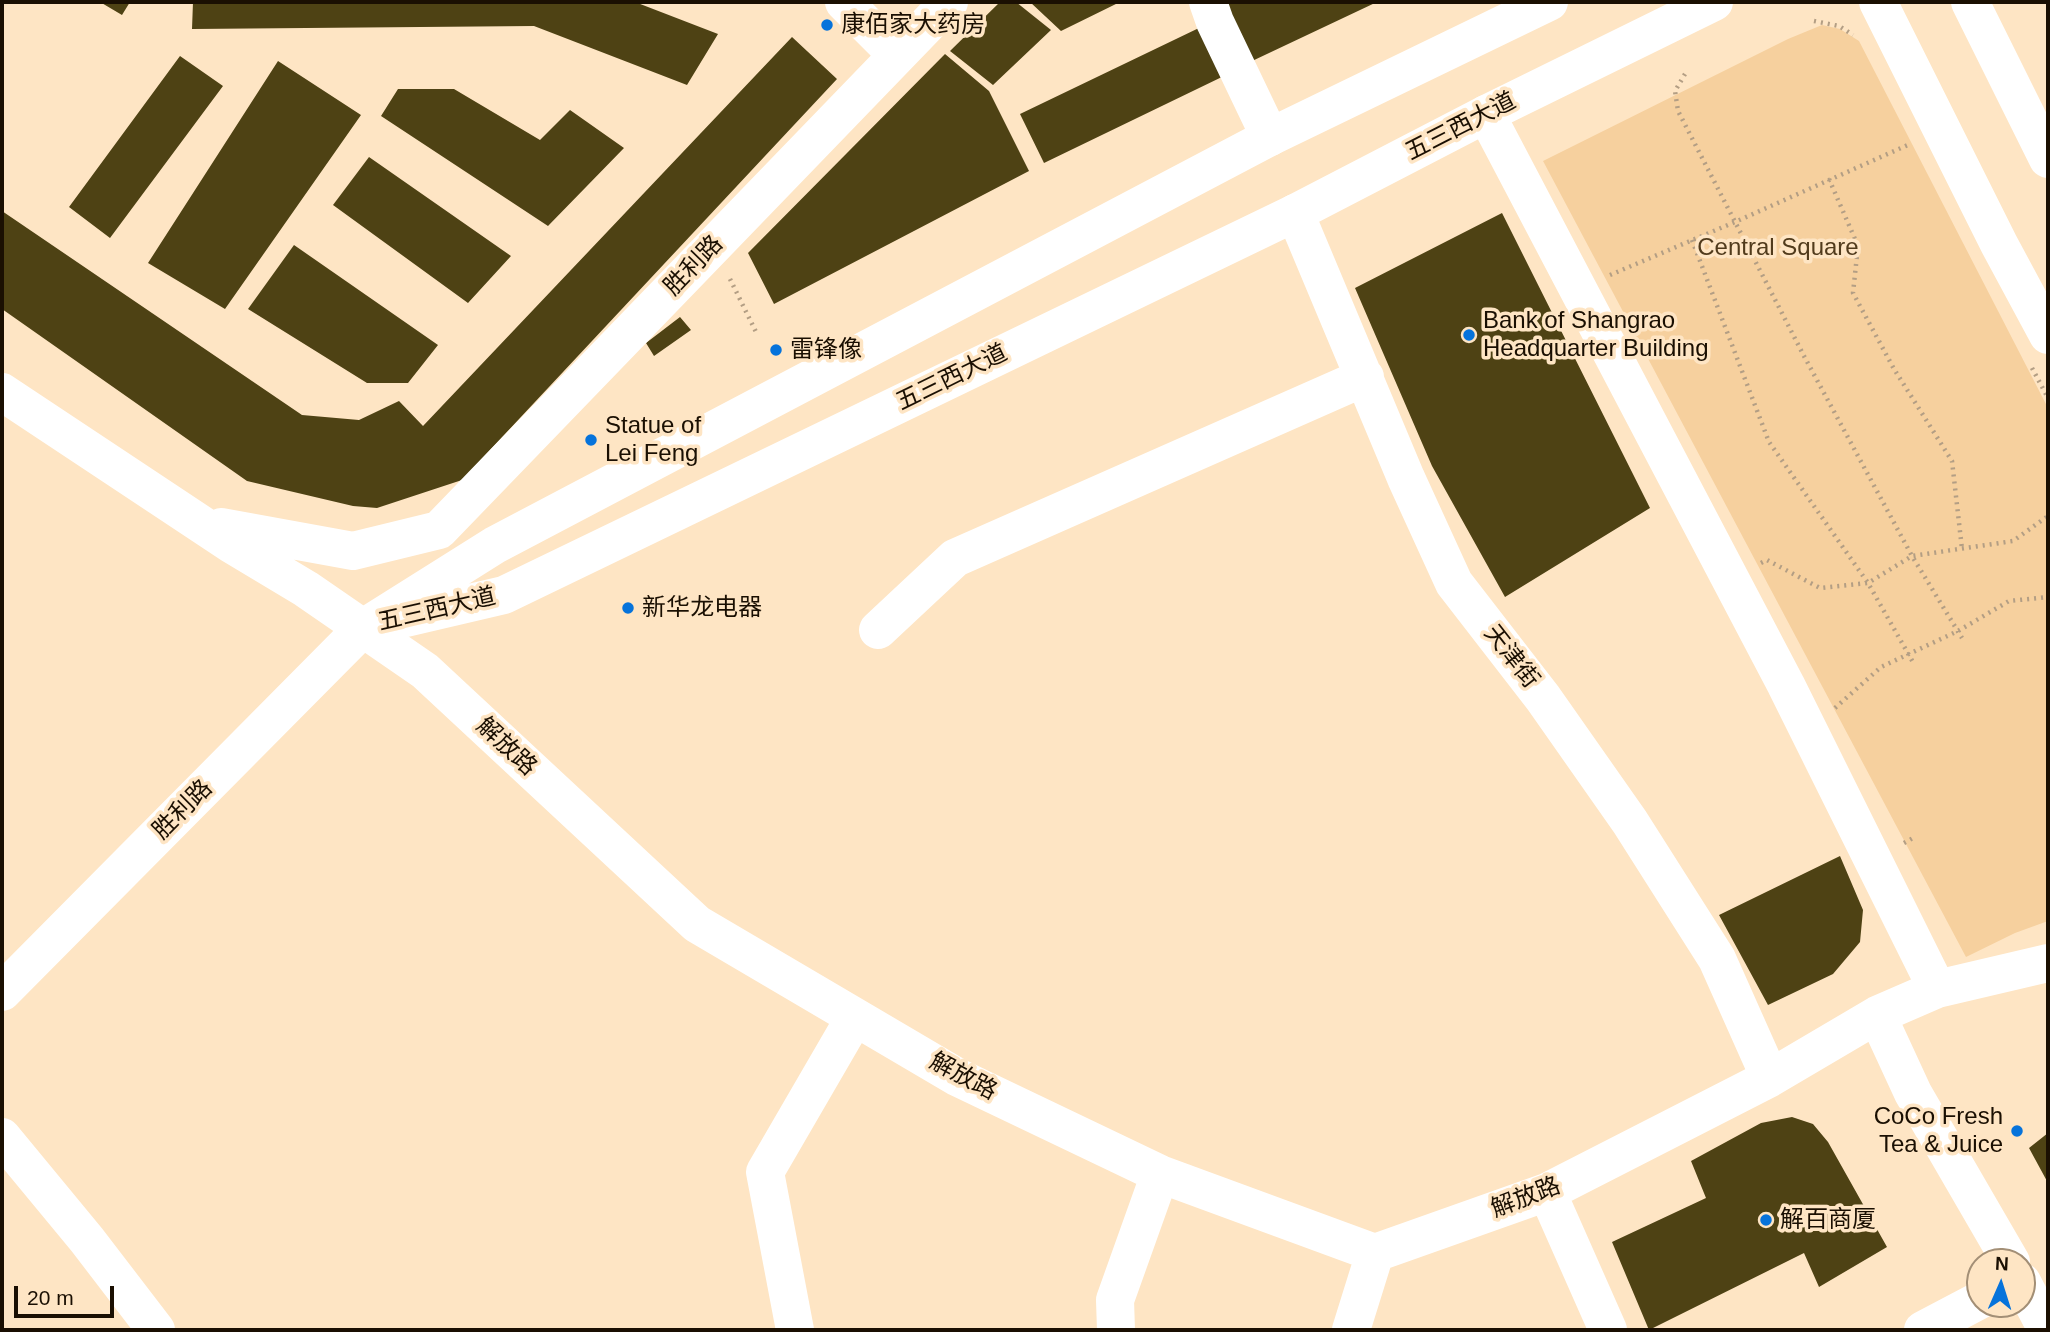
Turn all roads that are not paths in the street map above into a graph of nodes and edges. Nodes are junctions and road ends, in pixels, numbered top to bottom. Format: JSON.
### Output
{"nodes":[{"id":1,"x":844,"y":2,"type":"edge"},
{"id":2,"x":949,"y":2,"type":"edge"},
{"id":3,"x":1208,"y":2,"type":"edge"},
{"id":4,"x":1549,"y":2,"type":"edge"},
{"id":5,"x":1714,"y":2,"type":"edge"},
{"id":6,"x":1878,"y":2,"type":"edge"},
{"id":7,"x":1970,"y":2,"type":"edge"},
{"id":8,"x":897,"y":55,"type":"junction"},
{"id":9,"x":1486,"y":114,"type":"junction"},
{"id":10,"x":1270,"y":137,"type":"junction"},
{"id":11,"x":2048,"y":159,"type":"edge"},
{"id":12,"x":1295,"y":214,"type":"junction"},
{"id":13,"x":2048,"y":335,"type":"edge"},
{"id":14,"x":1365,"y":377,"type":"junction"},
{"id":15,"x":2,"y":392,"type":"edge"},
{"id":16,"x":200,"y":524,"type":"junction"},
{"id":17,"x":363,"y":628,"type":"junction"},
{"id":18,"x":878,"y":630,"type":"dead end"},
{"id":19,"x":2048,"y":963,"type":"edge"},
{"id":20,"x":1937,"y":989,"type":"junction"},
{"id":21,"x":2,"y":992,"type":"edge"},
{"id":22,"x":1877,"y":1015,"type":"junction"},
{"id":23,"x":855,"y":1017,"type":"junction"},
{"id":24,"x":1770,"y":1078,"type":"junction"},
{"id":25,"x":2,"y":1137,"type":"edge"},
{"id":26,"x":1160,"y":1174,"type":"junction"},
{"id":27,"x":1547,"y":1192,"type":"junction"},
{"id":28,"x":2003,"y":1248,"type":"edge"},
{"id":29,"x":1375,"y":1252,"type":"junction"},
{"id":30,"x":1966,"y":1307,"type":"edge"},
{"id":31,"x":2036,"y":1308,"type":"edge"},
{"id":32,"x":156,"y":1330,"type":"edge"},
{"id":33,"x":795,"y":1330,"type":"edge"},
{"id":34,"x":1116,"y":1330,"type":"edge"},
{"id":35,"x":1351,"y":1330,"type":"edge"},
{"id":36,"x":1608,"y":1330,"type":"edge"},
{"id":37,"x":1923,"y":1330,"type":"edge"},
{"id":38,"x":2048,"y":1330,"type":"edge"}],
"edges":[{"from":1,"to":8,"type":"street"},
{"from":2,"to":8,"type":"street","name":"胜利路"},
{"from":3,"to":10,"type":"street"},
{"from":4,"to":10,"type":"street","name":"五三西大道"},
{"from":5,"to":9,"type":"street","name":"五三西大道"},
{"from":6,"to":13,"type":"street"},
{"from":7,"to":11,"type":"street"},
{"from":8,"to":16,"type":"street","name":"胜利路"},
{"from":9,"to":12,"type":"street","name":"五三西大道"},
{"from":9,"to":20,"type":"street"},
{"from":10,"to":17,"type":"street","name":"五三西大道"},
{"from":12,"to":14,"type":"street","name":"天津街"},
{"from":12,"to":17,"type":"street","name":"五三西大道"},
{"from":14,"to":18,"type":"street"},
{"from":14,"to":24,"type":"street","name":"天津街"},
{"from":15,"to":16,"type":"street","name":"解放路"},
{"from":16,"to":17,"type":"street","name":"解放路"},
{"from":17,"to":21,"type":"street","name":"胜利路"},
{"from":17,"to":23,"type":"street","name":"解放路"},
{"from":19,"to":20,"type":"street","name":"解放路"},
{"from":20,"to":22,"type":"street","name":"解放路"},
{"from":22,"to":24,"type":"street","name":"解放路"},
{"from":22,"to":28,"type":"street"},
{"from":23,"to":26,"type":"street","name":"解放路"},
{"from":23,"to":33,"type":"street"},
{"from":24,"to":27,"type":"street","name":"解放路"},
{"from":25,"to":32,"type":"street"},
{"from":26,"to":29,"type":"street","name":"解放路"},
{"from":26,"to":34,"type":"street"},
{"from":27,"to":29,"type":"street","name":"解放路"},
{"from":27,"to":36,"type":"street"},
{"from":29,"to":35,"type":"street"},
{"from":30,"to":37,"type":"street"},
{"from":31,"to":38,"type":"street"}]}
